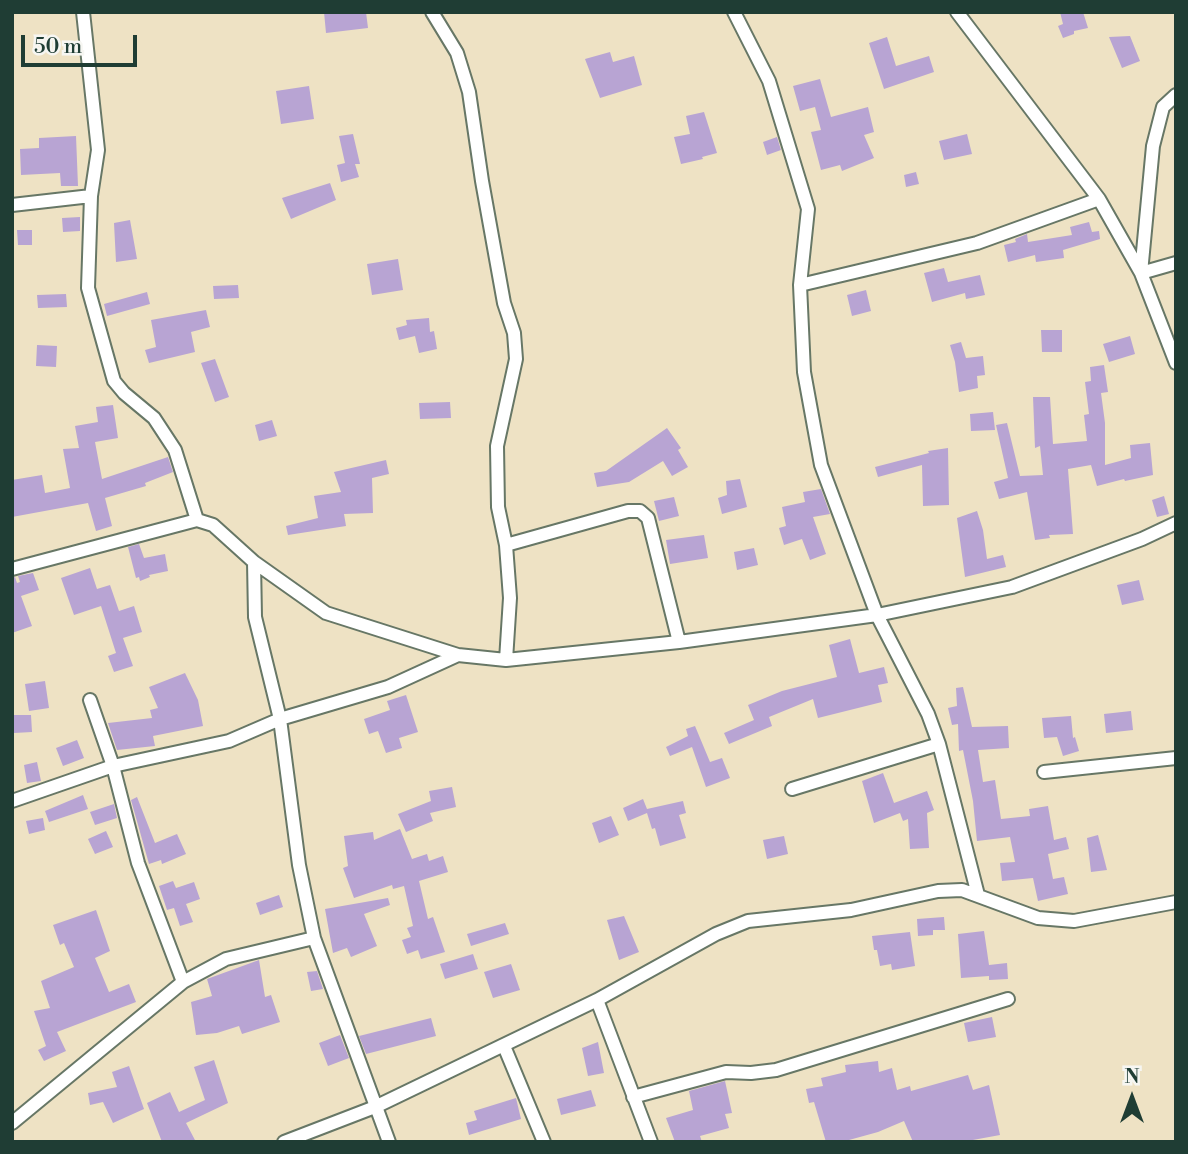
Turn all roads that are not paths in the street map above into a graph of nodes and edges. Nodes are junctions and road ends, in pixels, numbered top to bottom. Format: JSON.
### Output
{"nodes":[{"id":1,"x":83,"y":12,"type":"edge"},
{"id":2,"x":432,"y":12,"type":"edge"},
{"id":3,"x":734,"y":12,"type":"edge"},
{"id":4,"x":957,"y":12,"type":"edge"},
{"id":5,"x":1176,"y":95,"type":"edge"},
{"id":6,"x":91,"y":196,"type":"junction"},
{"id":7,"x":1099,"y":199,"type":"junction"},
{"id":8,"x":12,"y":205,"type":"edge"},
{"id":9,"x":1176,"y":263,"type":"edge"},
{"id":10,"x":1141,"y":273,"type":"junction"},
{"id":11,"x":800,"y":285,"type":"junction"},
{"id":12,"x":1176,"y":363,"type":"edge"},
{"id":13,"x":197,"y":520,"type":"junction"},
{"id":14,"x":1176,"y":523,"type":"edge"},
{"id":15,"x":506,"y":545,"type":"junction"},
{"id":16,"x":254,"y":562,"type":"junction"},
{"id":17,"x":12,"y":569,"type":"edge"},
{"id":18,"x":877,"y":615,"type":"junction"},
{"id":19,"x":679,"y":642,"type":"junction"},
{"id":20,"x":458,"y":655,"type":"junction"},
{"id":21,"x":506,"y":660,"type":"junction"},
{"id":22,"x":90,"y":700,"type":"dead end"},
{"id":23,"x":280,"y":719,"type":"junction"},
{"id":24,"x":939,"y":744,"type":"junction"},
{"id":25,"x":1176,"y":758,"type":"edge"},
{"id":26,"x":113,"y":766,"type":"junction"},
{"id":27,"x":1044,"y":772,"type":"dead end"},
{"id":28,"x":792,"y":789,"type":"dead end"},
{"id":29,"x":12,"y":801,"type":"edge"},
{"id":30,"x":978,"y":895,"type":"junction"},
{"id":31,"x":1176,"y":902,"type":"edge"},
{"id":32,"x":314,"y":938,"type":"junction"},
{"id":33,"x":183,"y":982,"type":"junction"},
{"id":34,"x":1008,"y":999,"type":"dead end"},
{"id":35,"x":597,"y":1000,"type":"junction"},
{"id":36,"x":504,"y":1046,"type":"junction"},
{"id":37,"x":633,"y":1097,"type":"junction"},
{"id":38,"x":375,"y":1107,"type":"junction"},
{"id":39,"x":12,"y":1123,"type":"edge"},
{"id":40,"x":287,"y":1141,"type":"edge"},
{"id":41,"x":389,"y":1142,"type":"edge"},
{"id":42,"x":544,"y":1142,"type":"edge"},
{"id":43,"x":651,"y":1142,"type":"edge"}],
"edges":[{"from":1,"to":6,"type":"street"},
{"from":2,"to":15,"type":"street"},
{"from":3,"to":11,"type":"street"},
{"from":4,"to":7,"type":"street"},
{"from":5,"to":10,"type":"street"},
{"from":6,"to":8,"type":"street"},
{"from":6,"to":13,"type":"street"},
{"from":7,"to":10,"type":"street"},
{"from":7,"to":11,"type":"street"},
{"from":9,"to":10,"type":"street"},
{"from":10,"to":12,"type":"street"},
{"from":11,"to":18,"type":"street"},
{"from":13,"to":16,"type":"street"},
{"from":13,"to":17,"type":"street"},
{"from":14,"to":18,"type":"street"},
{"from":15,"to":19,"type":"street"},
{"from":15,"to":21,"type":"street"},
{"from":16,"to":20,"type":"street"},
{"from":16,"to":23,"type":"street"},
{"from":18,"to":19,"type":"street"},
{"from":18,"to":24,"type":"street"},
{"from":19,"to":21,"type":"street"},
{"from":20,"to":21,"type":"street"},
{"from":20,"to":23,"type":"street"},
{"from":22,"to":26,"type":"street"},
{"from":23,"to":26,"type":"street"},
{"from":23,"to":32,"type":"street"},
{"from":24,"to":28,"type":"street"},
{"from":24,"to":30,"type":"street"},
{"from":25,"to":27,"type":"street"},
{"from":26,"to":29,"type":"street"},
{"from":26,"to":33,"type":"street"},
{"from":30,"to":31,"type":"street"},
{"from":30,"to":35,"type":"street"},
{"from":32,"to":33,"type":"street"},
{"from":32,"to":38,"type":"street"},
{"from":33,"to":39,"type":"street"},
{"from":34,"to":37,"type":"street"},
{"from":35,"to":36,"type":"street"},
{"from":35,"to":37,"type":"street"},
{"from":36,"to":38,"type":"street"},
{"from":36,"to":42,"type":"street"},
{"from":37,"to":43,"type":"street"},
{"from":38,"to":40,"type":"street"},
{"from":38,"to":41,"type":"street"}]}
